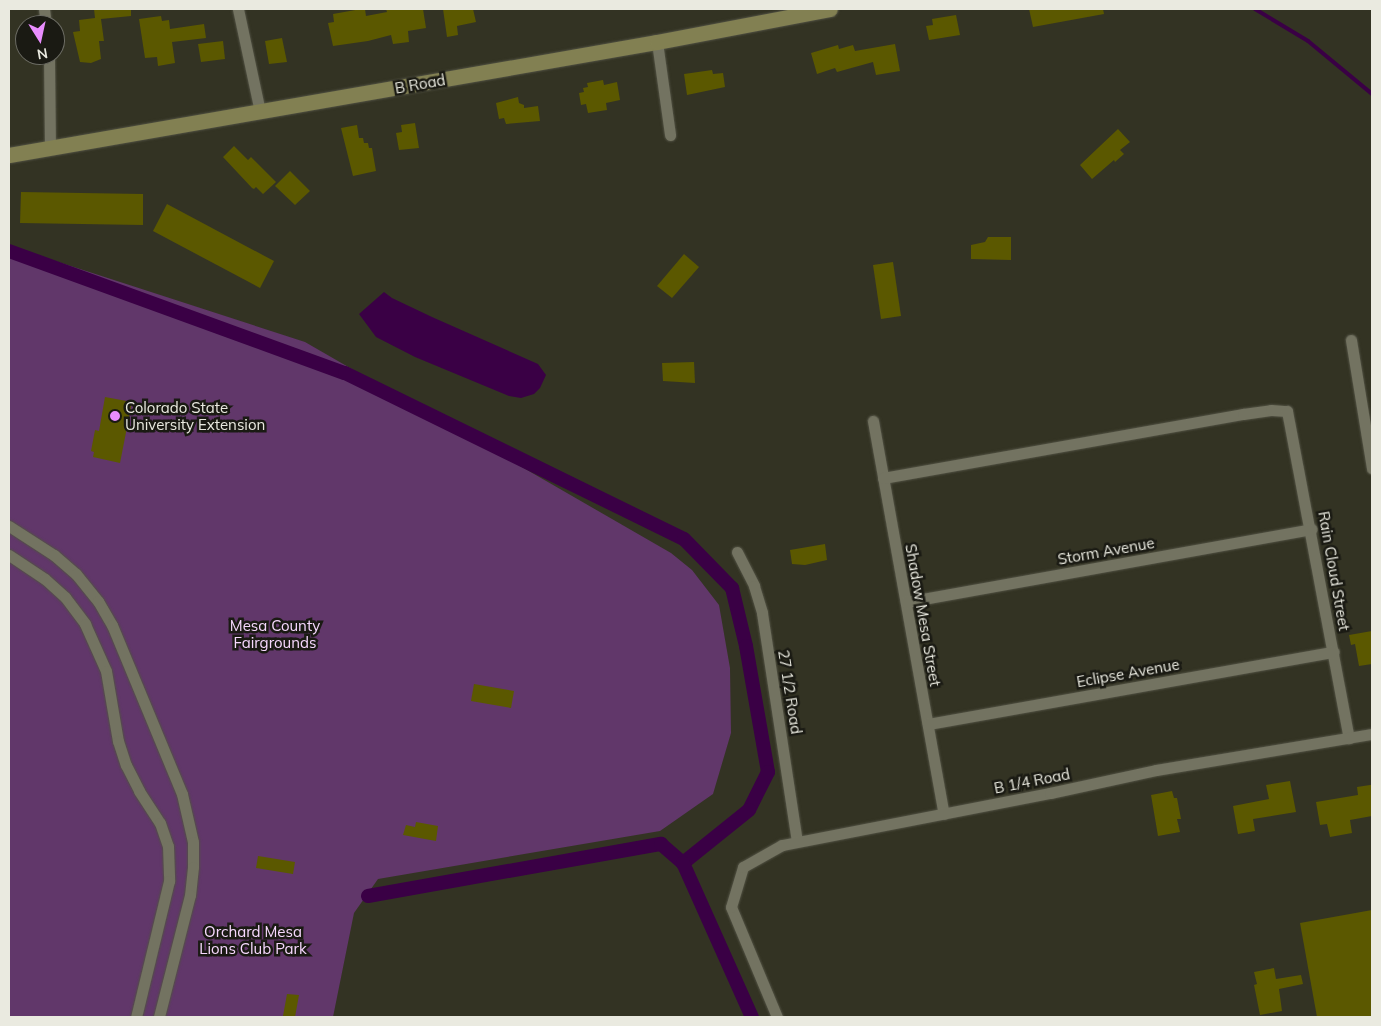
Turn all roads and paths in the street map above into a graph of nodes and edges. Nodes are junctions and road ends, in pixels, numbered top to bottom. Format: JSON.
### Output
{"nodes":[{"id":1,"x":238,"y":9,"type":"edge"},
{"id":2,"x":830,"y":9,"type":"edge"},
{"id":3,"x":656,"y":42,"type":"junction"},
{"id":4,"x":49,"y":65,"type":"edge"},
{"id":5,"x":260,"y":112,"type":"junction"},
{"id":6,"x":670,"y":136,"type":"dead end"},
{"id":7,"x":50,"y":148,"type":"junction"},
{"id":8,"x":9,"y":155,"type":"edge"},
{"id":9,"x":1351,"y":340,"type":"dead end"},
{"id":10,"x":873,"y":421,"type":"dead end"},
{"id":11,"x":1372,"y":468,"type":"edge"},
{"id":12,"x":883,"y":478,"type":"junction"},
{"id":13,"x":9,"y":526,"type":"edge"},
{"id":14,"x":1311,"y":529,"type":"junction"},
{"id":15,"x":737,"y":552,"type":"dead end"},
{"id":16,"x":9,"y":554,"type":"edge"},
{"id":17,"x":906,"y":602,"type":"junction"},
{"id":18,"x":1334,"y":652,"type":"junction"},
{"id":19,"x":928,"y":724,"type":"junction"},
{"id":20,"x":1372,"y":734,"type":"edge"},
{"id":21,"x":1349,"y":738,"type":"junction"},
{"id":22,"x":944,"y":814,"type":"junction"},
{"id":23,"x":797,"y":841,"type":"junction"},
{"id":24,"x":136,"y":1017,"type":"edge"},
{"id":25,"x":159,"y":1017,"type":"edge"},
{"id":26,"x":777,"y":1017,"type":"edge"}],
"edges":[{"from":1,"to":5,"type":"street"},
{"from":2,"to":3,"type":"street","name":"B Road"},
{"from":3,"to":5,"type":"street","name":"B Road"},
{"from":3,"to":6,"type":"street"},
{"from":4,"to":7,"type":"street"},
{"from":5,"to":7,"type":"street","name":"B Road"},
{"from":7,"to":8,"type":"street","name":"B Road"},
{"from":9,"to":11,"type":"street"},
{"from":10,"to":12,"type":"street","name":"Shadow Mesa Street"},
{"from":12,"to":14,"type":"street","name":"Rain Cloud Street"},
{"from":12,"to":17,"type":"street","name":"Shadow Mesa Street"},
{"from":13,"to":25,"type":"street"},
{"from":14,"to":17,"type":"street","name":"Storm Avenue"},
{"from":14,"to":18,"type":"street","name":"Rain Cloud Street"},
{"from":15,"to":23,"type":"street","name":"27 1/2 Road"},
{"from":16,"to":24,"type":"street"},
{"from":17,"to":19,"type":"street","name":"Shadow Mesa Street"},
{"from":18,"to":19,"type":"street","name":"Eclipse Avenue"},
{"from":18,"to":21,"type":"street","name":"Rain Cloud Street"},
{"from":19,"to":22,"type":"street","name":"Shadow Mesa Street"},
{"from":20,"to":21,"type":"street","name":"B 1/4 Road"},
{"from":21,"to":22,"type":"street","name":"B 1/4 Road"},
{"from":22,"to":23,"type":"street","name":"B 1/4 Road"},
{"from":23,"to":26,"type":"street","name":"B 1/4 Road"}]}
